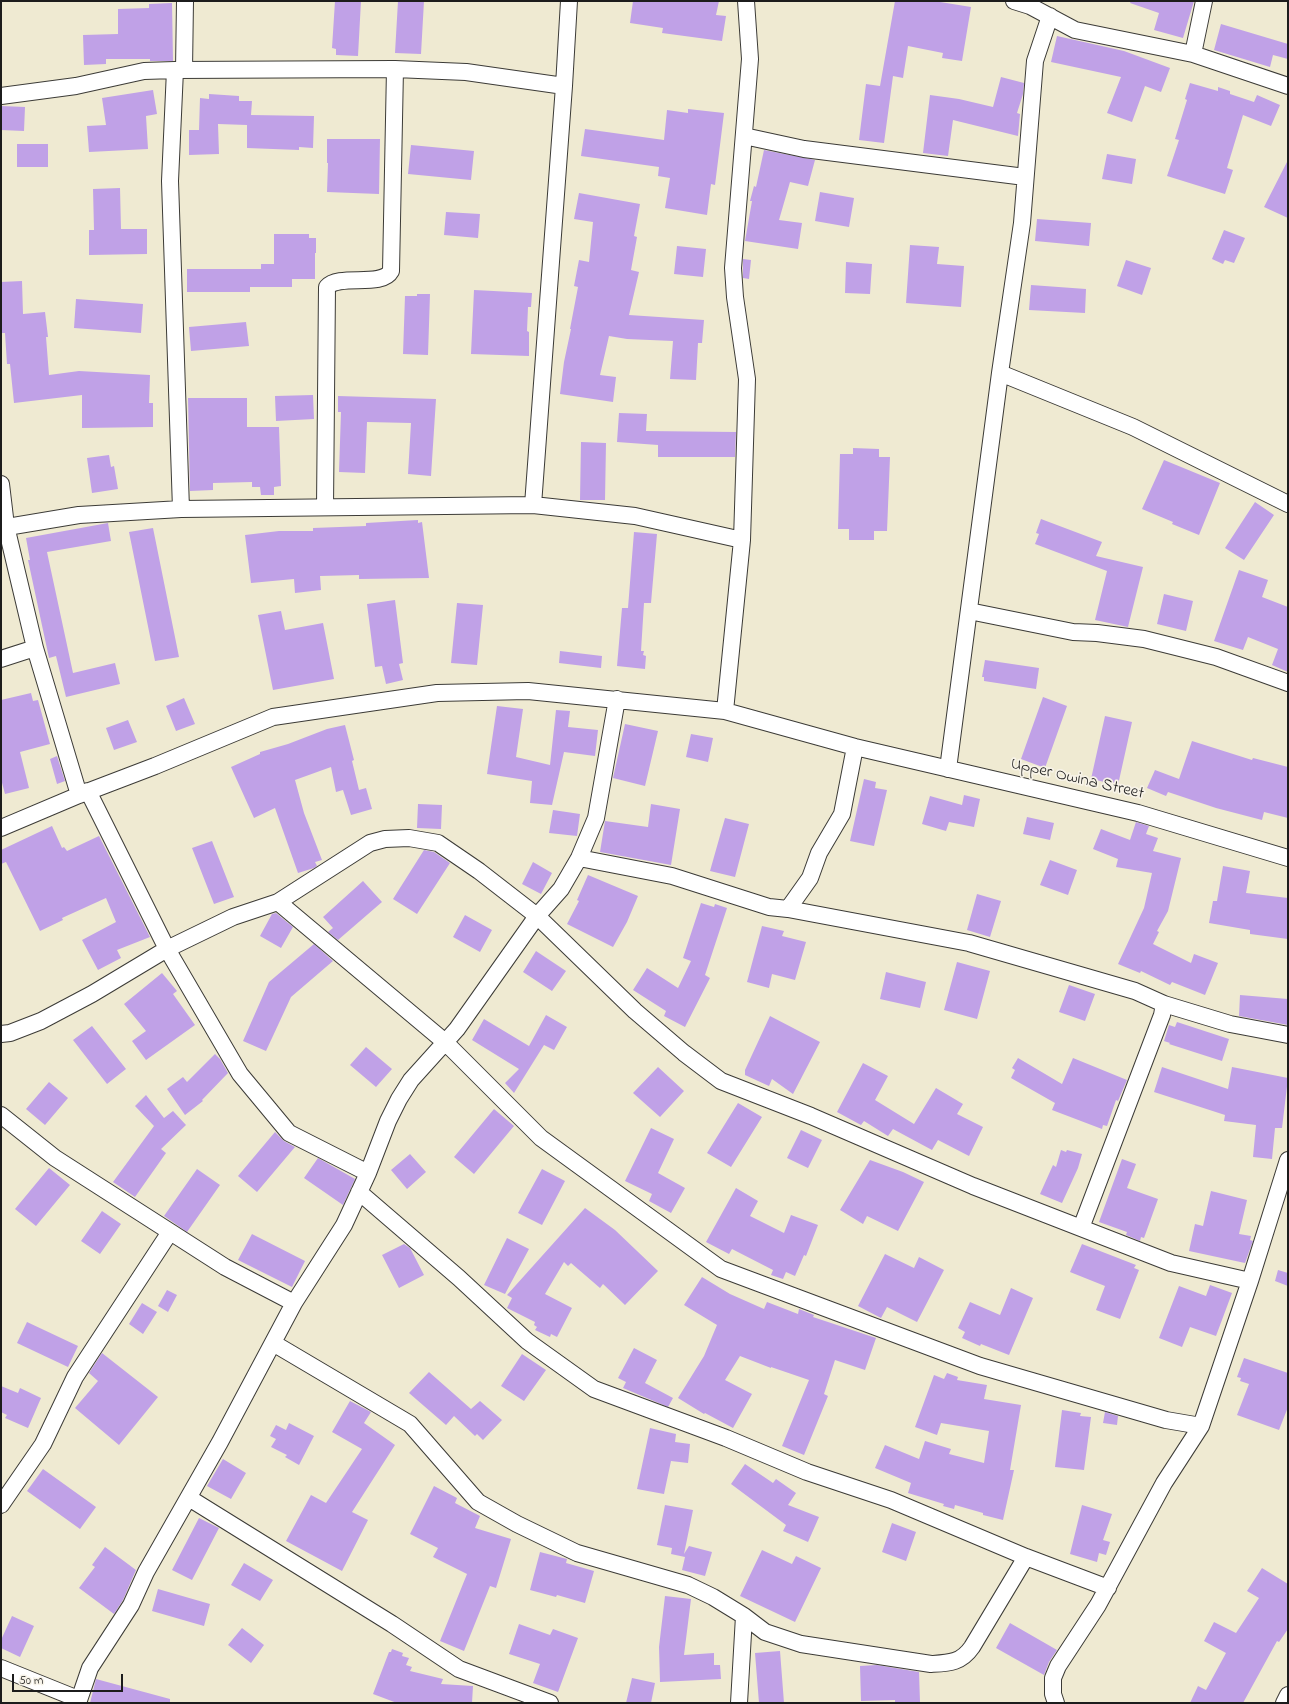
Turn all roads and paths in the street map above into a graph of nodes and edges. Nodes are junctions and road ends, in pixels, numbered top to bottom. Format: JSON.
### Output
{"nodes":[{"id":1,"x":185,"y":1,"type":"edge"},
{"id":2,"x":569,"y":1,"type":"edge"},
{"id":3,"x":746,"y":1,"type":"edge"},
{"id":4,"x":1014,"y":1,"type":"edge"},
{"id":5,"x":1204,"y":1,"type":"edge"},
{"id":6,"x":1050,"y":16,"type":"junction"},
{"id":7,"x":1192,"y":54,"type":"junction"},
{"id":8,"x":395,"y":69,"type":"junction"},
{"id":9,"x":179,"y":70,"type":"junction"},
{"id":10,"x":564,"y":86,"type":"junction"},
{"id":11,"x":1288,"y":86,"type":"edge"},
{"id":12,"x":1,"y":96,"type":"edge"},
{"id":13,"x":744,"y":136,"type":"junction"},
{"id":14,"x":1026,"y":177,"type":"junction"},
{"id":15,"x":1000,"y":373,"type":"junction"},
{"id":16,"x":1,"y":484,"type":"edge"},
{"id":17,"x":1288,"y":504,"type":"edge"},
{"id":18,"x":533,"y":505,"type":"junction"},
{"id":19,"x":325,"y":507,"type":"junction"},
{"id":20,"x":181,"y":509,"type":"junction"},
{"id":21,"x":3,"y":527,"type":"edge"},
{"id":22,"x":742,"y":540,"type":"junction"},
{"id":23,"x":969,"y":611,"type":"junction"},
{"id":24,"x":35,"y":648,"type":"junction"},
{"id":25,"x":1,"y":659,"type":"edge"},
{"id":26,"x":1288,"y":683,"type":"edge"},
{"id":27,"x":617,"y":699,"type":"junction"},
{"id":28,"x":725,"y":711,"type":"junction"},
{"id":29,"x":855,"y":747,"type":"junction"},
{"id":30,"x":948,"y":769,"type":"junction"},
{"id":31,"x":84,"y":793,"type":"junction"},
{"id":32,"x":1,"y":828,"type":"edge"},
{"id":33,"x":579,"y":858,"type":"junction"},
{"id":34,"x":1288,"y":858,"type":"edge"},
{"id":35,"x":278,"y":902,"type":"junction"},
{"id":36,"x":788,"y":909,"type":"junction"},
{"id":37,"x":537,"y":916,"type":"junction"},
{"id":38,"x":167,"y":949,"type":"junction"},
{"id":39,"x":1164,"y":1004,"type":"junction"},
{"id":40,"x":1,"y":1034,"type":"edge"},
{"id":41,"x":1288,"y":1035,"type":"edge"},
{"id":42,"x":445,"y":1042,"type":"junction"},
{"id":43,"x":1,"y":1115,"type":"edge"},
{"id":44,"x":1288,"y":1160,"type":"edge"},
{"id":45,"x":368,"y":1173,"type":"junction"},
{"id":46,"x":359,"y":1192,"type":"junction"},
{"id":47,"x":1081,"y":1228,"type":"junction"},
{"id":48,"x":170,"y":1232,"type":"junction"},
{"id":49,"x":1250,"y":1281,"type":"junction"},
{"id":50,"x":294,"y":1303,"type":"junction"},
{"id":51,"x":273,"y":1343,"type":"junction"},
{"id":52,"x":1201,"y":1426,"type":"junction"},
{"id":53,"x":189,"y":1498,"type":"junction"},
{"id":54,"x":1,"y":1505,"type":"edge"},
{"id":55,"x":1026,"y":1557,"type":"junction"},
{"id":56,"x":1108,"y":1588,"type":"junction"},
{"id":57,"x":744,"y":1616,"type":"junction"},
{"id":58,"x":1,"y":1668,"type":"edge"},
{"id":59,"x":1288,"y":1695,"type":"edge"},
{"id":60,"x":78,"y":1701,"type":"edge"},
{"id":61,"x":550,"y":1703,"type":"edge"},
{"id":62,"x":739,"y":1703,"type":"edge"},
{"id":63,"x":1056,"y":1703,"type":"edge"},
{"id":64,"x":1284,"y":1703,"type":"edge"}],
"edges":[{"from":1,"to":9,"type":"street"},
{"from":2,"to":10,"type":"street"},
{"from":3,"to":13,"type":"street"},
{"from":4,"to":6,"type":"street"},
{"from":5,"to":7,"type":"street"},
{"from":6,"to":7,"type":"street"},
{"from":6,"to":14,"type":"street"},
{"from":7,"to":11,"type":"street"},
{"from":8,"to":9,"type":"street"},
{"from":8,"to":10,"type":"street"},
{"from":8,"to":19,"type":"street"},
{"from":9,"to":12,"type":"street"},
{"from":9,"to":20,"type":"street"},
{"from":10,"to":18,"type":"street"},
{"from":13,"to":14,"type":"street"},
{"from":13,"to":22,"type":"street"},
{"from":14,"to":15,"type":"street"},
{"from":15,"to":17,"type":"street"},
{"from":15,"to":23,"type":"street"},
{"from":16,"to":21,"type":"street"},
{"from":18,"to":19,"type":"street"},
{"from":18,"to":22,"type":"street"},
{"from":19,"to":20,"type":"street"},
{"from":20,"to":21,"type":"street"},
{"from":21,"to":24,"type":"street"},
{"from":22,"to":28,"type":"street"},
{"from":23,"to":26,"type":"street"},
{"from":23,"to":30,"type":"street"},
{"from":24,"to":25,"type":"street"},
{"from":24,"to":31,"type":"street"},
{"from":27,"to":28,"type":"street","name":"Upper Owina Street"},
{"from":27,"to":31,"type":"street","name":"Upper Owina Street"},
{"from":27,"to":33,"type":"street"},
{"from":28,"to":29,"type":"street","name":"Upper Owina Street"},
{"from":29,"to":30,"type":"street","name":"Upper Owina Street"},
{"from":29,"to":36,"type":"street"},
{"from":30,"to":34,"type":"street","name":"Upper Owina Street"},
{"from":31,"to":32,"type":"street","name":"Upper Owina Street"},
{"from":31,"to":38,"type":"street"},
{"from":33,"to":36,"type":"street"},
{"from":33,"to":37,"type":"street"},
{"from":35,"to":37,"type":"street"},
{"from":35,"to":38,"type":"street"},
{"from":35,"to":42,"type":"street"},
{"from":36,"to":39,"type":"street"},
{"from":37,"to":42,"type":"street"},
{"from":37,"to":47,"type":"street"},
{"from":38,"to":40,"type":"street"},
{"from":38,"to":45,"type":"street"},
{"from":39,"to":41,"type":"street"},
{"from":39,"to":47,"type":"street"},
{"from":42,"to":45,"type":"street"},
{"from":42,"to":52,"type":"street"},
{"from":43,"to":48,"type":"street"},
{"from":44,"to":49,"type":"street"},
{"from":45,"to":46,"type":"street"},
{"from":46,"to":50,"type":"street"},
{"from":46,"to":55,"type":"street"},
{"from":47,"to":49,"type":"street"},
{"from":48,"to":50,"type":"street"},
{"from":48,"to":54,"type":"street"},
{"from":49,"to":52,"type":"street"},
{"from":50,"to":51,"type":"street"},
{"from":51,"to":53,"type":"street"},
{"from":51,"to":57,"type":"street"},
{"from":52,"to":56,"type":"street"},
{"from":53,"to":60,"type":"street"},
{"from":53,"to":61,"type":"street"},
{"from":55,"to":56,"type":"street"},
{"from":55,"to":57,"type":"street"},
{"from":56,"to":63,"type":"street"},
{"from":57,"to":62,"type":"street"},
{"from":58,"to":60,"type":"street"},
{"from":59,"to":64,"type":"street"}]}
